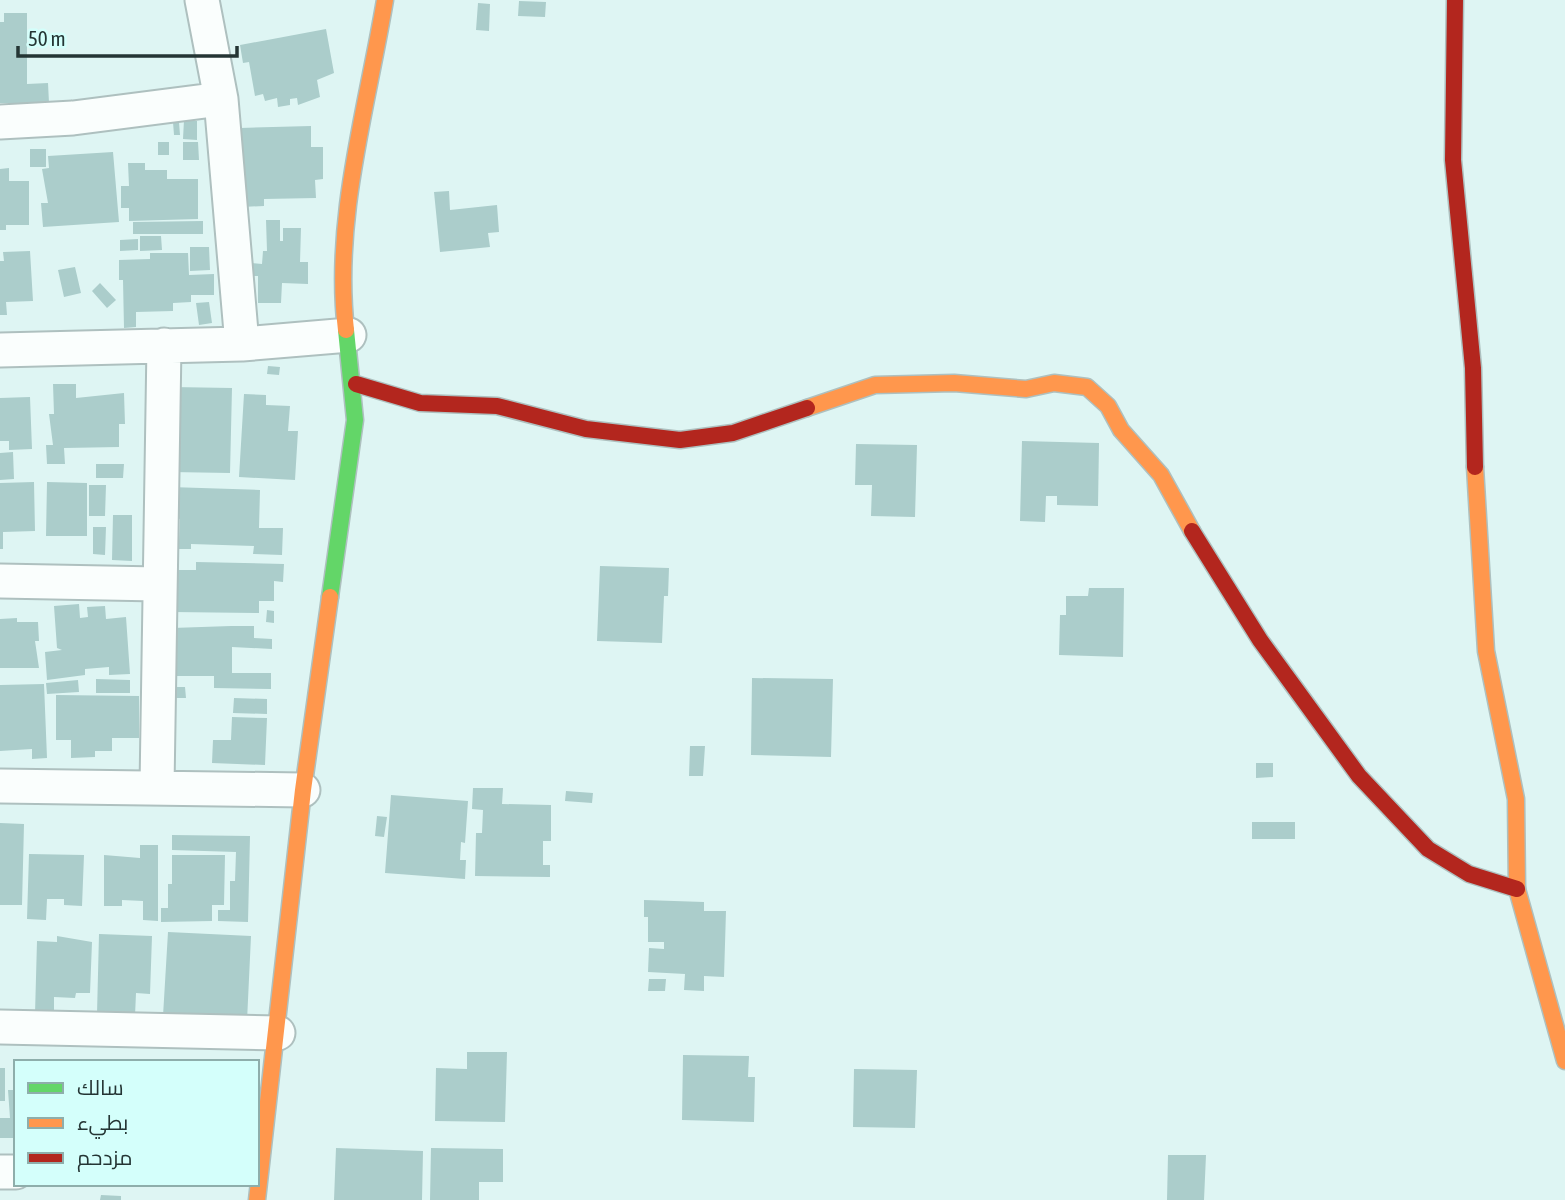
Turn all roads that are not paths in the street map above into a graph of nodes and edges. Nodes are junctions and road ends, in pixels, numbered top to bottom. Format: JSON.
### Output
{"nodes":[{"id":1,"x":202,"y":0,"type":"edge"},
{"id":2,"x":385,"y":0,"type":"edge"},
{"id":3,"x":1455,"y":0,"type":"edge"},
{"id":4,"x":221,"y":99,"type":"junction"},
{"id":5,"x":0,"y":122,"type":"edge"},
{"id":6,"x":349,"y":335,"type":"junction"},
{"id":7,"x":243,"y":344,"type":"junction"},
{"id":8,"x":164,"y":345,"type":"junction"},
{"id":9,"x":0,"y":350,"type":"edge"},
{"id":10,"x":356,"y":384,"type":"junction"},
{"id":11,"x":0,"y":581,"type":"edge"},
{"id":12,"x":159,"y":584,"type":"junction"},
{"id":13,"x":0,"y":786,"type":"edge"},
{"id":14,"x":157,"y":787,"type":"junction"},
{"id":15,"x":303,"y":790,"type":"junction"},
{"id":16,"x":1517,"y":889,"type":"junction"},
{"id":17,"x":0,"y":1027,"type":"edge"},
{"id":18,"x":278,"y":1033,"type":"junction"},
{"id":19,"x":1565,"y":1061,"type":"edge"},
{"id":20,"x":259,"y":1172,"type":"edge"}],
"edges":[{"from":1,"to":4,"type":"street"},
{"from":2,"to":6,"type":"street"},
{"from":3,"to":16,"type":"street"},
{"from":4,"to":5,"type":"street"},
{"from":4,"to":7,"type":"street"},
{"from":6,"to":7,"type":"street"},
{"from":6,"to":10,"type":"street"},
{"from":7,"to":8,"type":"street"},
{"from":8,"to":9,"type":"street"},
{"from":8,"to":12,"type":"street"},
{"from":10,"to":15,"type":"street"},
{"from":10,"to":16,"type":"street"},
{"from":11,"to":12,"type":"street"},
{"from":12,"to":14,"type":"street"},
{"from":13,"to":14,"type":"street"},
{"from":14,"to":15,"type":"street"},
{"from":15,"to":18,"type":"street"},
{"from":16,"to":19,"type":"street"},
{"from":17,"to":18,"type":"street"},
{"from":18,"to":20,"type":"street"}]}
